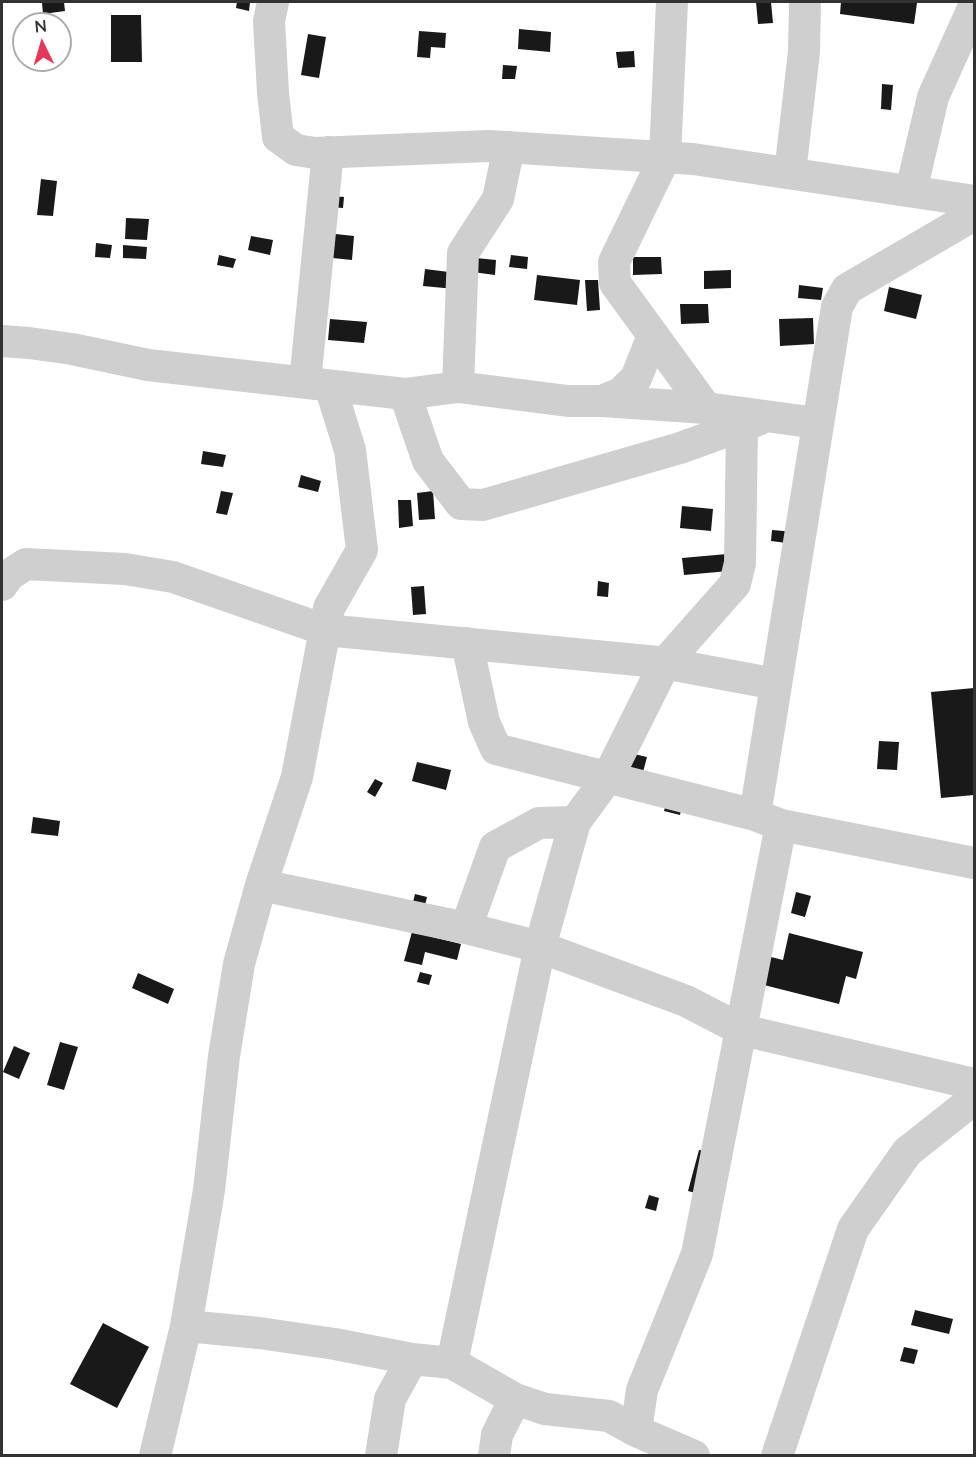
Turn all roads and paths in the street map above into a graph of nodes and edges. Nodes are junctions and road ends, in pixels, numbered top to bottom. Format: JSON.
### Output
{"nodes":[{"id":1,"x":273,"y":2,"type":"edge"},
{"id":2,"x":672,"y":2,"type":"edge"},
{"id":3,"x":805,"y":2,"type":"edge"},
{"id":4,"x":975,"y":6,"type":"edge"},
{"id":5,"x":509,"y":147,"type":"junction"},
{"id":6,"x":328,"y":152,"type":"junction"},
{"id":7,"x":665,"y":157,"type":"junction"},
{"id":8,"x":790,"y":173,"type":"junction"},
{"id":9,"x":911,"y":191,"type":"junction"},
{"id":10,"x":975,"y":201,"type":"edge"},
{"id":11,"x":975,"y":214,"type":"edge"},
{"id":12,"x":653,"y":336,"type":"junction"},
{"id":13,"x":2,"y":341,"type":"edge"},
{"id":14,"x":318,"y":384,"type":"junction"},
{"id":15,"x":458,"y":387,"type":"junction"},
{"id":16,"x":405,"y":394,"type":"junction"},
{"id":17,"x":602,"y":400,"type":"junction"},
{"id":18,"x":706,"y":408,"type":"junction"},
{"id":19,"x":755,"y":421,"type":"junction"},
{"id":20,"x":817,"y":423,"type":"junction"},
{"id":21,"x":2,"y":585,"type":"edge"},
{"id":22,"x":324,"y":630,"type":"junction"},
{"id":23,"x":467,"y":643,"type":"junction"},
{"id":24,"x":665,"y":663,"type":"junction"},
{"id":25,"x":776,"y":684,"type":"junction"},
{"id":26,"x":608,"y":777,"type":"junction"},
{"id":27,"x":768,"y":820,"type":"junction"},
{"id":28,"x":574,"y":822,"type":"junction"},
{"id":29,"x":975,"y":863,"type":"edge"},
{"id":30,"x":261,"y":885,"type":"junction"},
{"id":31,"x":466,"y":928,"type":"junction"},
{"id":32,"x":540,"y":947,"type":"junction"},
{"id":33,"x":742,"y":1029,"type":"junction"},
{"id":34,"x":975,"y":1084,"type":"edge"},
{"id":35,"x":975,"y":1099,"type":"edge"},
{"id":36,"x":186,"y":1326,"type":"junction"},
{"id":37,"x":412,"y":1359,"type":"junction"},
{"id":38,"x":452,"y":1363,"type":"junction"},
{"id":39,"x":514,"y":1399,"type":"junction"},
{"id":40,"x":636,"y":1431,"type":"junction"},
{"id":41,"x":155,"y":1455,"type":"edge"},
{"id":42,"x":381,"y":1455,"type":"edge"},
{"id":43,"x":494,"y":1455,"type":"edge"},
{"id":44,"x":694,"y":1455,"type":"edge"},
{"id":45,"x":777,"y":1455,"type":"edge"}],
"edges":[{"from":1,"to":6,"type":"street"},
{"from":2,"to":7,"type":"street"},
{"from":3,"to":8,"type":"street"},
{"from":4,"to":9,"type":"street"},
{"from":5,"to":6,"type":"street"},
{"from":5,"to":7,"type":"street"},
{"from":5,"to":15,"type":"street"},
{"from":6,"to":14,"type":"street"},
{"from":7,"to":8,"type":"street"},
{"from":7,"to":12,"type":"street"},
{"from":8,"to":9,"type":"street"},
{"from":9,"to":10,"type":"street"},
{"from":11,"to":20,"type":"street"},
{"from":12,"to":17,"type":"street"},
{"from":12,"to":18,"type":"street"},
{"from":13,"to":14,"type":"street"},
{"from":14,"to":16,"type":"street"},
{"from":14,"to":22,"type":"street"},
{"from":15,"to":16,"type":"street"},
{"from":15,"to":17,"type":"street"},
{"from":16,"to":19,"type":"street"},
{"from":17,"to":18,"type":"street"},
{"from":18,"to":19,"type":"street"},
{"from":19,"to":20,"type":"street"},
{"from":19,"to":24,"type":"street"},
{"from":20,"to":25,"type":"street"},
{"from":21,"to":22,"type":"street"},
{"from":22,"to":23,"type":"street"},
{"from":22,"to":30,"type":"street"},
{"from":23,"to":24,"type":"street"},
{"from":23,"to":26,"type":"street"},
{"from":24,"to":25,"type":"street"},
{"from":24,"to":26,"type":"street"},
{"from":25,"to":27,"type":"street"},
{"from":26,"to":27,"type":"street"},
{"from":26,"to":28,"type":"street"},
{"from":27,"to":29,"type":"street"},
{"from":27,"to":33,"type":"street"},
{"from":28,"to":31,"type":"street"},
{"from":28,"to":32,"type":"street"},
{"from":30,"to":31,"type":"street"},
{"from":30,"to":36,"type":"street"},
{"from":31,"to":32,"type":"street"},
{"from":32,"to":33,"type":"street"},
{"from":32,"to":38,"type":"street"},
{"from":33,"to":34,"type":"street"},
{"from":33,"to":40,"type":"street"},
{"from":35,"to":45,"type":"street"},
{"from":36,"to":37,"type":"street"},
{"from":36,"to":41,"type":"street"},
{"from":37,"to":38,"type":"street"},
{"from":37,"to":42,"type":"street"},
{"from":38,"to":39,"type":"street"},
{"from":39,"to":40,"type":"street"},
{"from":39,"to":43,"type":"street"},
{"from":40,"to":44,"type":"street"}]}
